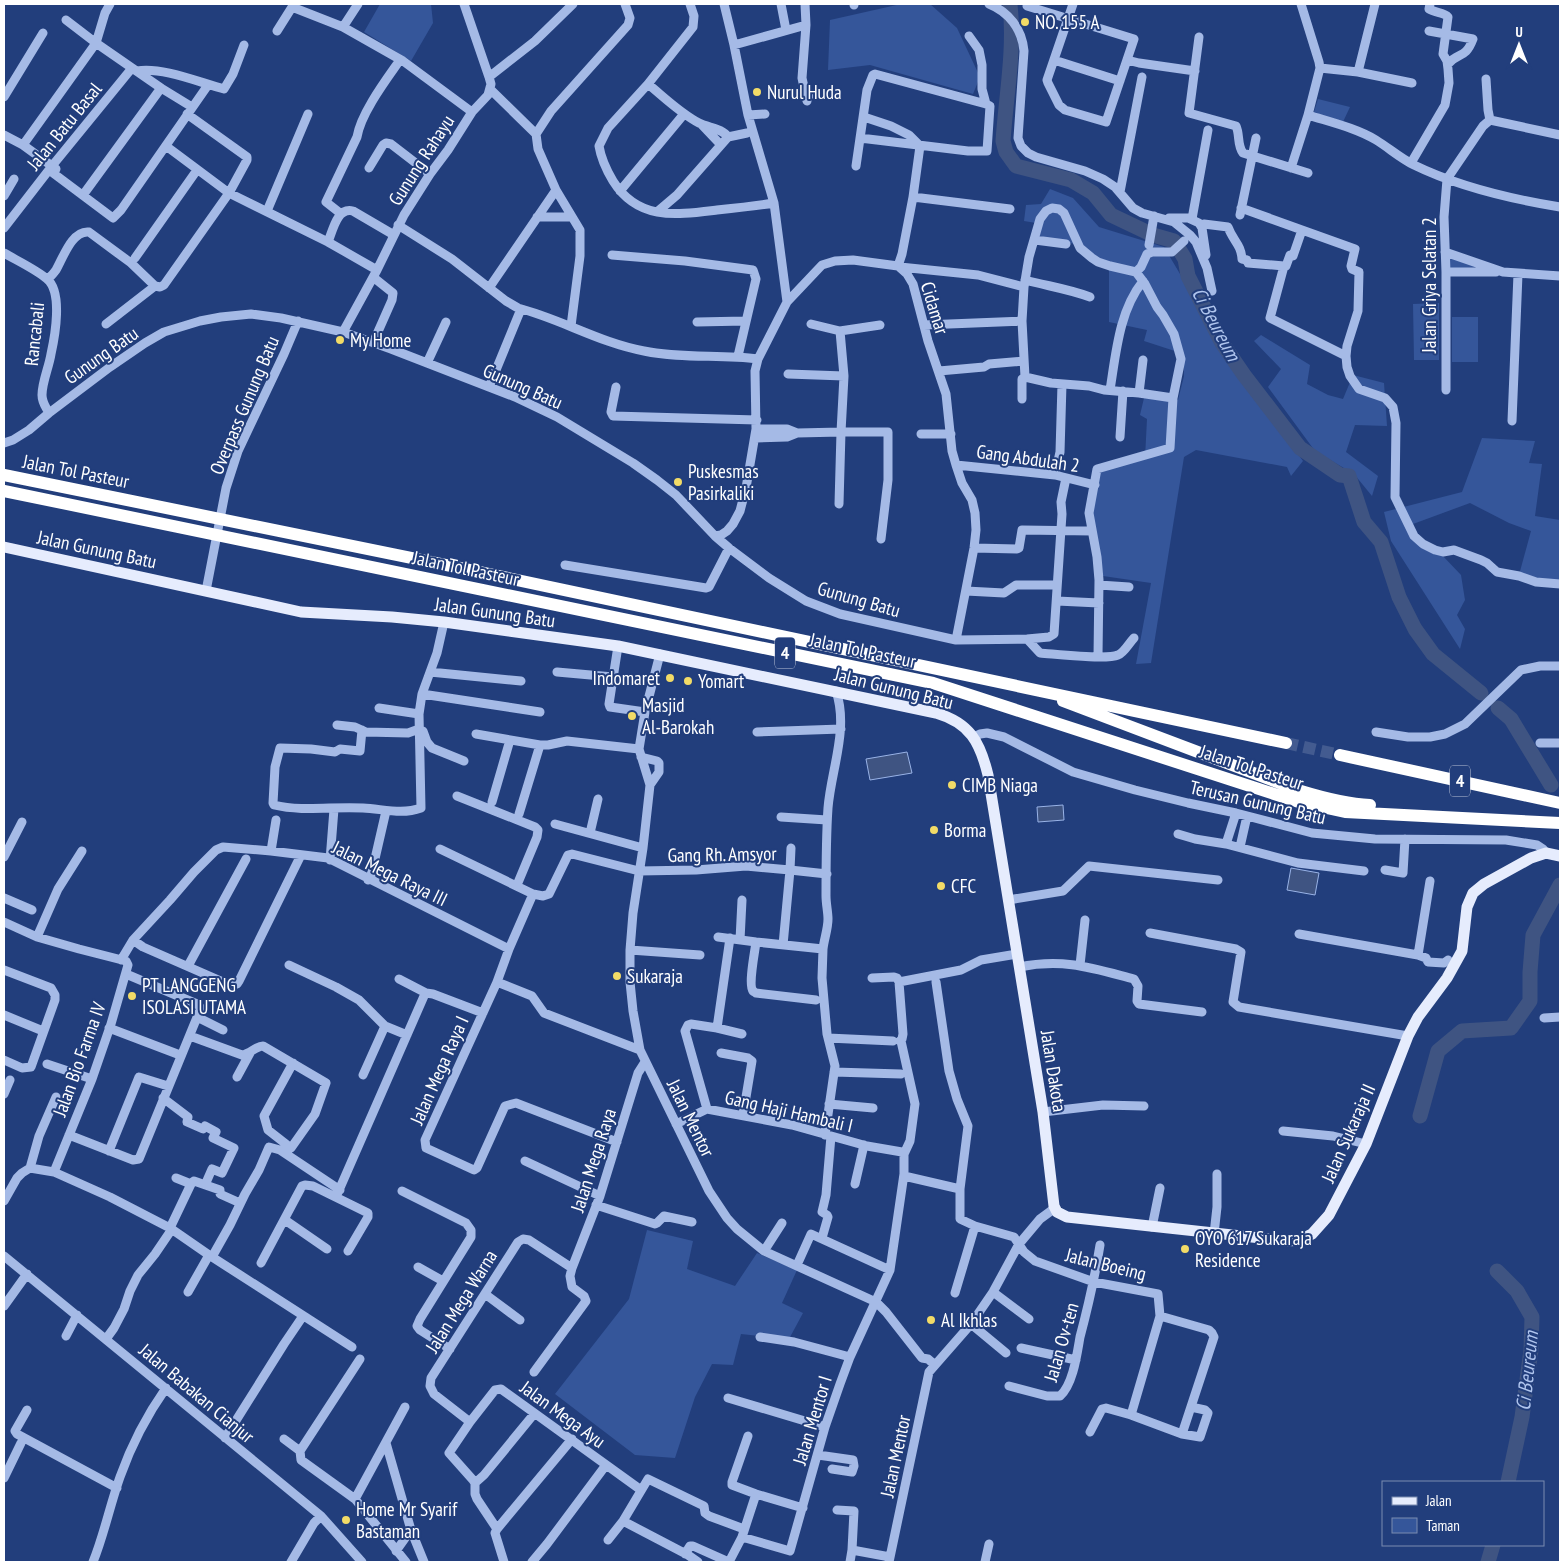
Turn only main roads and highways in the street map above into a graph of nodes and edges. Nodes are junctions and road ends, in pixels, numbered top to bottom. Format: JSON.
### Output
{"nodes":[{"id":1,"x":4,"y":475,"type":"edge"},
{"id":2,"x":4,"y":491,"type":"edge"},
{"id":3,"x":4,"y":547,"type":"edge"},
{"id":4,"x":1021,"y":686,"type":"junction"},
{"id":5,"x":974,"y":737,"type":"joint"},
{"id":6,"x":1286,"y":743,"type":"tunnel mouth"},
{"id":7,"x":1340,"y":755,"type":"tunnel mouth"},
{"id":8,"x":1560,"y":803,"type":"edge"},
{"id":9,"x":1560,"y":815,"type":"edge"},
{"id":10,"x":1560,"y":823,"type":"edge"},
{"id":11,"x":1560,"y":856,"type":"edge"},
{"id":12,"x":1055,"y":1208,"type":"joint"}],
"edges":[{"from":1,"to":4,"type":"highway","name":"Jalan Tol Pasteur","number":"4"},
{"from":2,"to":10,"type":"highway","name":"Jalan Tol Pasteur","number":"4"},
{"from":3,"to":5,"type":"main road","name":"Jalan Gunung Batu"},
{"from":4,"to":6,"type":"highway","name":"Jalan Tol Pasteur","number":"4"},
{"from":4,"to":9,"type":"highway"},
{"from":5,"to":12,"type":"main road","name":"Jalan Dakota"},
{"from":7,"to":8,"type":"highway","number":"4"},
{"from":11,"to":12,"type":"main road","name":"Jalan Sukaraja II"}]}
